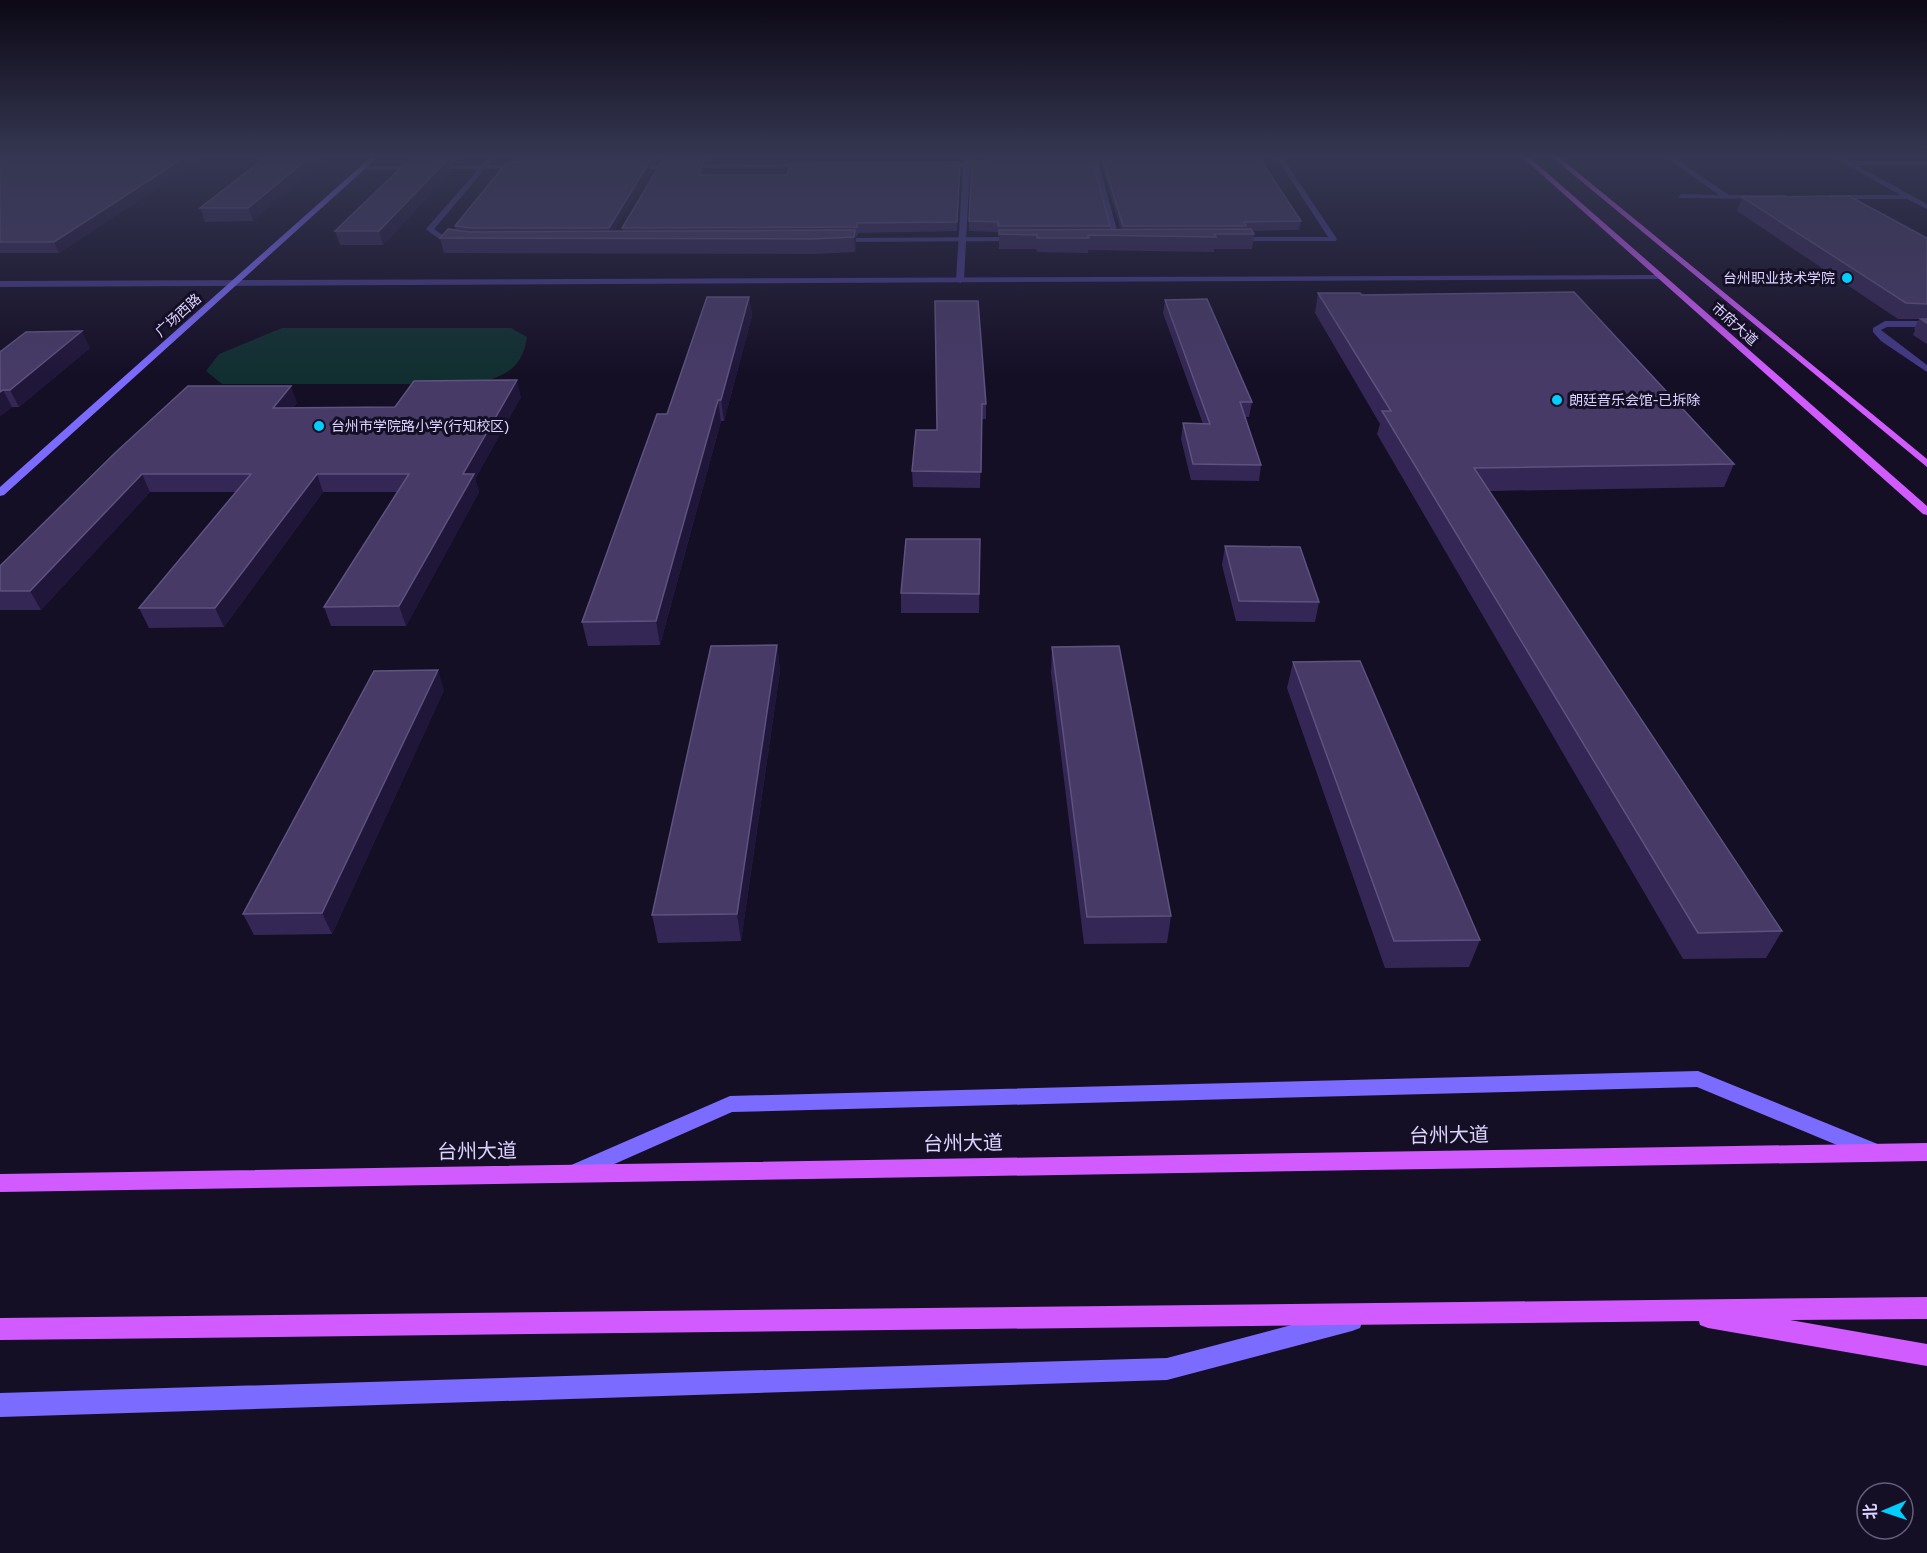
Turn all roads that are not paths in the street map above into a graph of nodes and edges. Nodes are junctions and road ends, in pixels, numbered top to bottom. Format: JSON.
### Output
{"nodes":[{"id":1,"x":294,"y":229,"type":"edge"},
{"id":2,"x":431,"y":229,"type":"edge"},
{"id":3,"x":963,"y":229,"type":"edge"},
{"id":4,"x":1114,"y":229,"type":"edge"},
{"id":5,"x":1327,"y":229,"type":"edge"},
{"id":6,"x":1608,"y":229,"type":"edge"},
{"id":7,"x":1643,"y":229,"type":"edge"},
{"id":8,"x":1105,"y":239,"type":"edge"},
{"id":9,"x":1117,"y":239,"type":"junction"},
{"id":10,"x":1129,"y":239,"type":"edge"},
{"id":11,"x":1222,"y":239,"type":"edge"},
{"id":12,"x":831,"y":240,"type":"edge"},
{"id":13,"x":962,"y":240,"type":"junction"},
{"id":14,"x":1022,"y":240,"type":"edge"},
{"id":15,"x":473,"y":242,"type":"edge"},
{"id":16,"x":1662,"y":277,"type":"junction"},
{"id":17,"x":960,"y":280,"type":"junction"},
{"id":18,"x":235,"y":283,"type":"junction"},
{"id":19,"x":0,"y":284,"type":"edge"},
{"id":20,"x":1927,"y":324,"type":"edge"},
{"id":21,"x":1927,"y":369,"type":"edge"},
{"id":22,"x":1927,"y":464,"type":"edge"},
{"id":23,"x":0,"y":493,"type":"edge"},
{"id":24,"x":1927,"y":512,"type":"edge"},
{"id":25,"x":1876,"y":1152,"type":"junction"},
{"id":26,"x":1927,"y":1152,"type":"edge"},
{"id":27,"x":573,"y":1173,"type":"junction"},
{"id":28,"x":0,"y":1183,"type":"edge"},
{"id":29,"x":1927,"y":1308,"type":"edge"},
{"id":30,"x":1669,"y":1311,"type":"junction"},
{"id":31,"x":1376,"y":1314,"type":"junction"},
{"id":32,"x":0,"y":1329,"type":"edge"},
{"id":33,"x":1927,"y":1355,"type":"edge"},
{"id":34,"x":0,"y":1405,"type":"edge"}],
"edges":[{"from":1,"to":18,"type":"main road","name":"广场西路"},
{"from":2,"to":15,"type":"street"},
{"from":3,"to":13,"type":"street"},
{"from":4,"to":9,"type":"street"},
{"from":5,"to":11,"type":"street"},
{"from":6,"to":16,"type":"main road","name":"市府大道"},
{"from":7,"to":22,"type":"main road","name":"市府大道"},
{"from":8,"to":9,"type":"street"},
{"from":9,"to":10,"type":"street"},
{"from":12,"to":13,"type":"street"},
{"from":13,"to":14,"type":"street"},
{"from":13,"to":17,"type":"street"},
{"from":16,"to":17,"type":"street"},
{"from":16,"to":24,"type":"main road","name":"市府大道"},
{"from":17,"to":18,"type":"street"},
{"from":18,"to":19,"type":"street"},
{"from":18,"to":23,"type":"main road","name":"广场西路"},
{"from":20,"to":21,"type":"street"},
{"from":25,"to":26,"type":"main road","name":"台州大道"},
{"from":25,"to":27,"type":"main road","name":"台州大道"},
{"from":25,"to":27,"type":"main road"},
{"from":27,"to":28,"type":"main road","name":"台州大道"},
{"from":29,"to":30,"type":"main road"},
{"from":30,"to":31,"type":"main road"},
{"from":30,"to":33,"type":"main road"},
{"from":31,"to":32,"type":"main road"},
{"from":31,"to":34,"type":"main road"}]}
